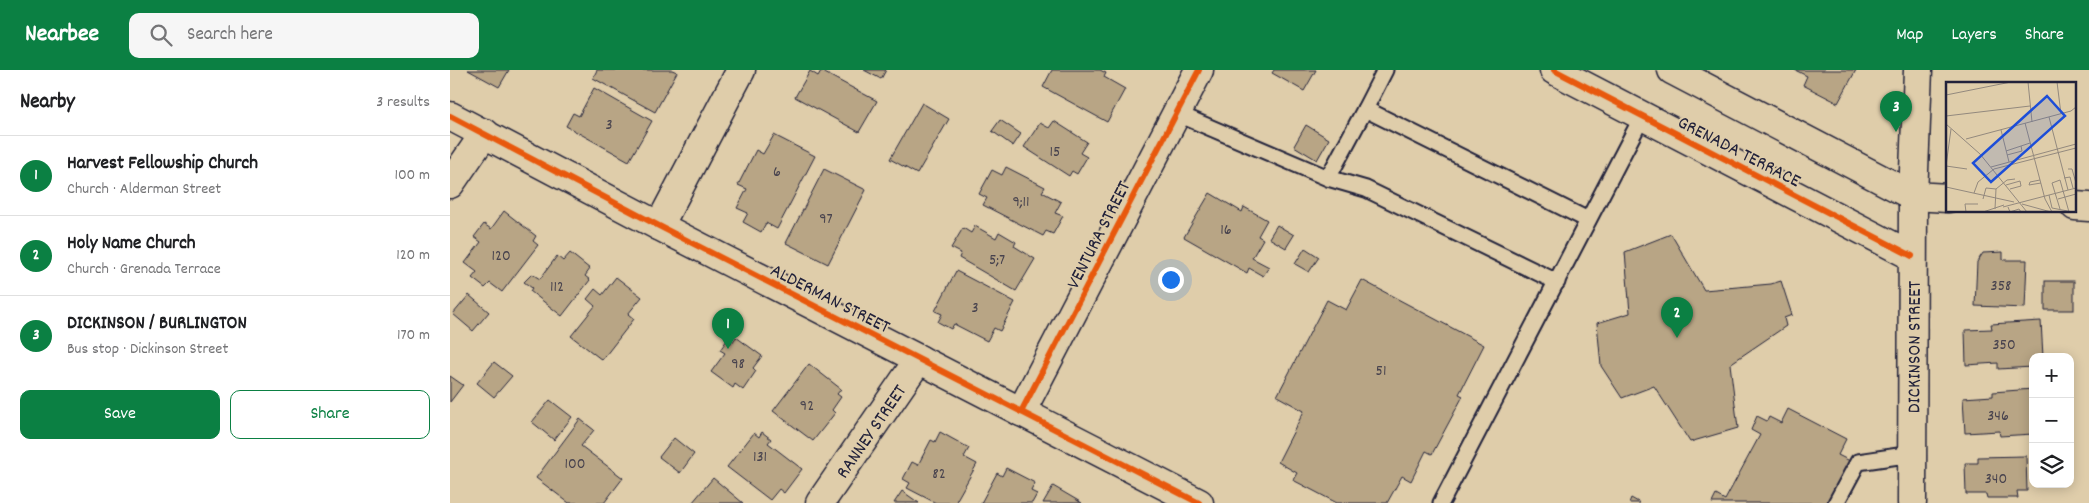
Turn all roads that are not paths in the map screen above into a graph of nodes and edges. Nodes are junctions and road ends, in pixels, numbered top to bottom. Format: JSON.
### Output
{"nodes":[{"id":1,"x":741,"y":70,"type":"edge"},
{"id":2,"x":1199,"y":70,"type":"edge"},
{"id":3,"x":1385,"y":70,"type":"edge"},
{"id":4,"x":1554,"y":70,"type":"edge"},
{"id":5,"x":1672,"y":70,"type":"edge"},
{"id":6,"x":1918,"y":70,"type":"edge"},
{"id":7,"x":1365,"y":109,"type":"junction"},
{"id":8,"x":1176,"y":114,"type":"junction"},
{"id":9,"x":450,"y":116,"type":"edge"},
{"id":10,"x":1642,"y":116,"type":"junction"},
{"id":11,"x":485,"y":133,"type":"junction"},
{"id":12,"x":1328,"y":178,"type":"junction"},
{"id":13,"x":450,"y":184,"type":"edge"},
{"id":14,"x":1913,"y":196,"type":"junction"},
{"id":15,"x":1946,"y":198,"type":"edge"},
{"id":16,"x":2076,"y":206,"type":"edge"},
{"id":17,"x":2089,"y":207,"type":"edge"},
{"id":18,"x":1588,"y":220,"type":"junction"},
{"id":19,"x":659,"y":226,"type":"junction"},
{"id":20,"x":1912,"y":256,"type":"junction"},
{"id":21,"x":1557,"y":282,"type":"junction"},
{"id":22,"x":919,"y":360,"type":"junction"},
{"id":23,"x":1021,"y":412,"type":"junction"},
{"id":24,"x":1912,"y":454,"type":"junction"},
{"id":25,"x":820,"y":503,"type":"edge"},
{"id":26,"x":1199,"y":503,"type":"edge"},
{"id":27,"x":1441,"y":503,"type":"edge"},
{"id":28,"x":1836,"y":503,"type":"edge"},
{"id":29,"x":1912,"y":503,"type":"edge"}],
"edges":[{"from":1,"to":19,"type":"street"},
{"from":2,"to":8,"type":"street","name":"VENTURA STREET"},
{"from":3,"to":7,"type":"lane"},
{"from":4,"to":10,"type":"street","name":"GRENADA TERRACE"},
{"from":5,"to":14,"type":"street","name":"GRENADA TERRACE"},
{"from":6,"to":14,"type":"street","name":"DICKINSON STREET"},
{"from":7,"to":12,"type":"lane"},
{"from":7,"to":18,"type":"lane"},
{"from":8,"to":12,"type":"lane"},
{"from":8,"to":23,"type":"street","name":"VENTURA STREET"},
{"from":9,"to":11,"type":"street","name":"ALDERMAN STREET"},
{"from":10,"to":18,"type":"lane"},
{"from":10,"to":20,"type":"street","name":"GRENADA TERRACE"},
{"from":11,"to":13,"type":"street"},
{"from":11,"to":19,"type":"street","name":"ALDERMAN STREET"},
{"from":12,"to":21,"type":"lane"},
{"from":14,"to":15,"type":"street"},
{"from":14,"to":20,"type":"street","name":"DICKINSON STREET"},
{"from":16,"to":17,"type":"street"},
{"from":18,"to":21,"type":"lane"},
{"from":19,"to":22,"type":"street","name":"ALDERMAN STREET"},
{"from":20,"to":24,"type":"street","name":"DICKINSON STREET"},
{"from":21,"to":27,"type":"lane"},
{"from":22,"to":23,"type":"street","name":"ALDERMAN STREET"},
{"from":22,"to":25,"type":"street","name":"RANNEY STREET"},
{"from":23,"to":26,"type":"street","name":"ALDERMAN STREET"},
{"from":24,"to":28,"type":"lane"},
{"from":24,"to":29,"type":"street","name":"DICKINSON STREET"}]}
